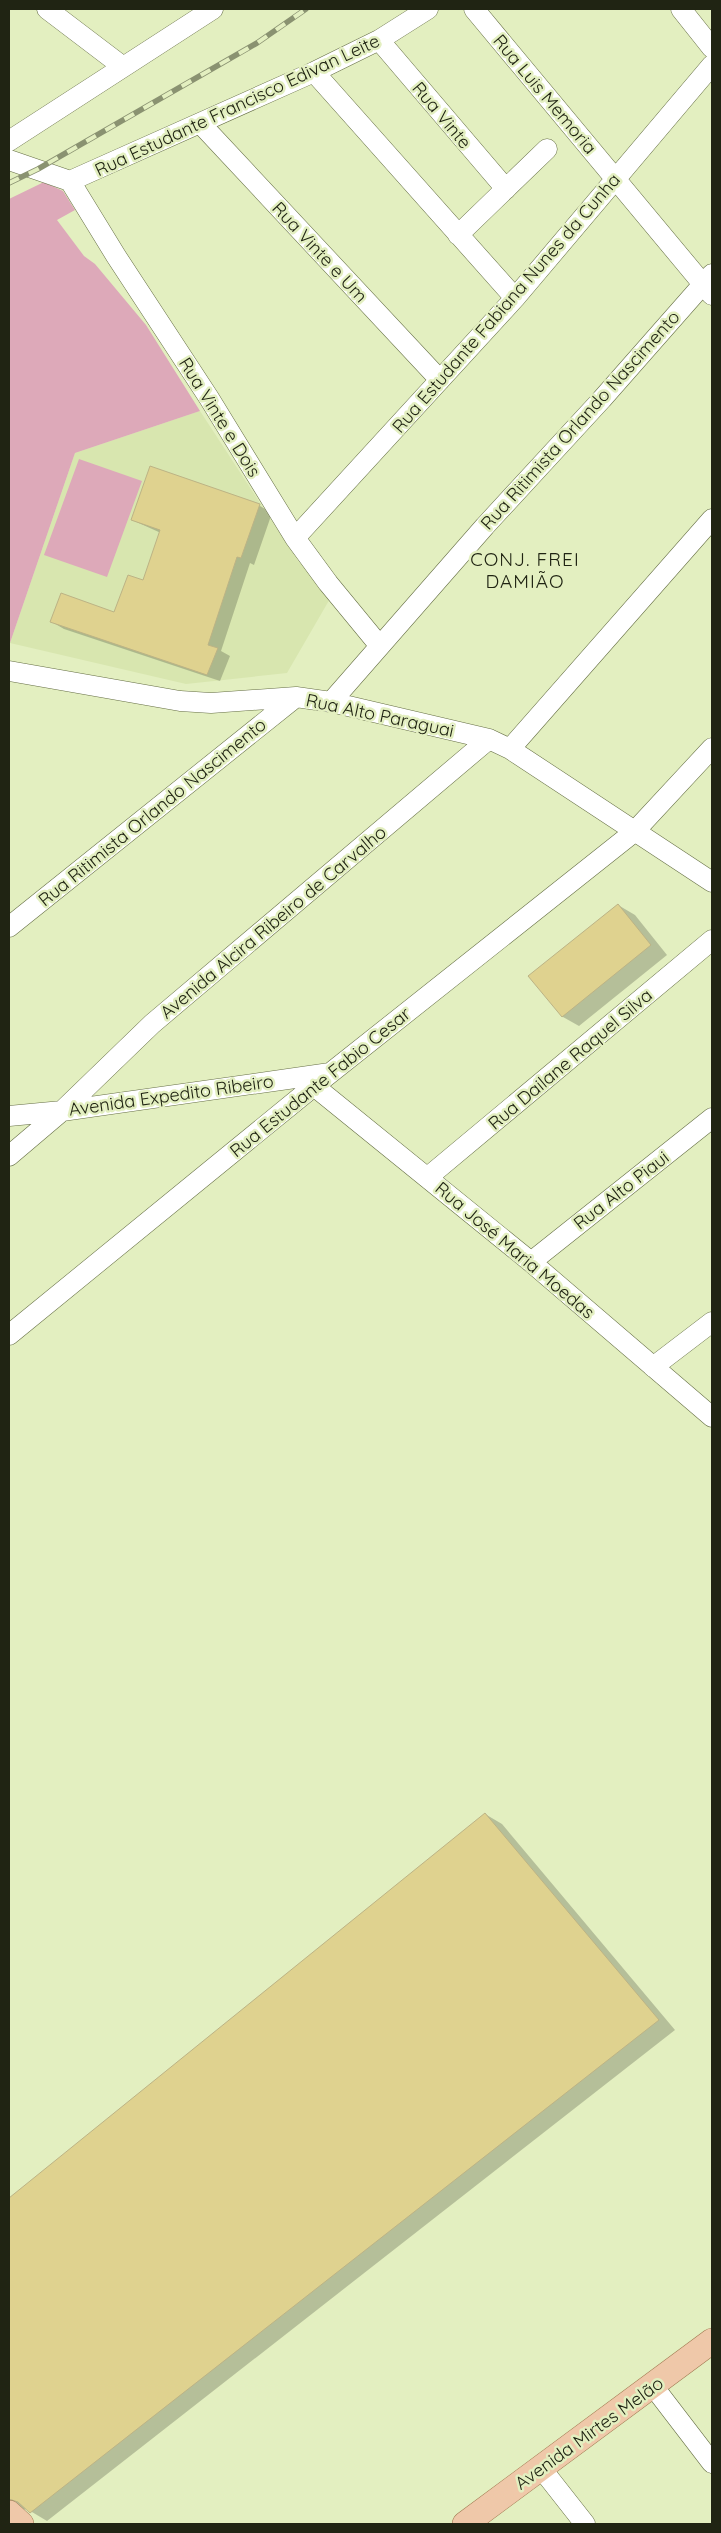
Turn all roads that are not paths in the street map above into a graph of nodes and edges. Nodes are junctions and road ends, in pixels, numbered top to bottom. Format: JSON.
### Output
{"nodes":[{"id":1,"x":47,"y":9,"type":"edge"},
{"id":2,"x":213,"y":9,"type":"edge"},
{"id":3,"x":428,"y":9,"type":"edge"},
{"id":4,"x":474,"y":9,"type":"edge"},
{"id":5,"x":681,"y":9,"type":"edge"},
{"id":6,"x":379,"y":40,"type":"junction"},
{"id":7,"x":712,"y":48,"type":"edge"},
{"id":8,"x":122,"y":66,"type":"junction"},
{"id":9,"x":712,"y":66,"type":"edge"},
{"id":10,"x":314,"y":72,"type":"junction"},
{"id":11,"x":200,"y":123,"type":"junction"},
{"id":12,"x":9,"y":141,"type":"edge"},
{"id":13,"x":547,"y":149,"type":"dead end"},
{"id":14,"x":9,"y":160,"type":"edge"},
{"id":15,"x":616,"y":178,"type":"junction"},
{"id":16,"x":70,"y":181,"type":"junction"},
{"id":17,"x":506,"y":189,"type":"junction"},
{"id":18,"x":458,"y":234,"type":"junction"},
{"id":19,"x":709,"y":284,"type":"edge"},
{"id":20,"x":515,"y":298,"type":"junction"},
{"id":21,"x":440,"y":380,"type":"junction"},
{"id":22,"x":712,"y":519,"type":"edge"},
{"id":23,"x":295,"y":538,"type":"junction"},
{"id":24,"x":380,"y":645,"type":"junction"},
{"id":25,"x":9,"y":671,"type":"edge"},
{"id":26,"x":296,"y":696,"type":"junction"},
{"id":27,"x":331,"y":702,"type":"junction"},
{"id":28,"x":489,"y":739,"type":"junction"},
{"id":29,"x":712,"y":748,"type":"edge"},
{"id":30,"x":510,"y":749,"type":"junction"},
{"id":31,"x":634,"y":832,"type":"junction"},
{"id":32,"x":712,"y":882,"type":"edge"},
{"id":33,"x":10,"y":924,"type":"edge"},
{"id":34,"x":712,"y":940,"type":"edge"},
{"id":35,"x":332,"y":1072,"type":"junction"},
{"id":36,"x":314,"y":1086,"type":"junction"},
{"id":37,"x":62,"y":1111,"type":"junction"},
{"id":38,"x":9,"y":1116,"type":"edge"},
{"id":39,"x":712,"y":1118,"type":"edge"},
{"id":40,"x":9,"y":1156,"type":"edge"},
{"id":41,"x":428,"y":1178,"type":"junction"},
{"id":42,"x":531,"y":1262,"type":"junction"},
{"id":43,"x":712,"y":1322,"type":"edge"},
{"id":44,"x":9,"y":1335,"type":"edge"},
{"id":45,"x":653,"y":1368,"type":"junction"},
{"id":46,"x":712,"y":1417,"type":"edge"},
{"id":47,"x":712,"y":2341,"type":"edge"},
{"id":48,"x":653,"y":2386,"type":"junction"},
{"id":49,"x":712,"y":2463,"type":"edge"},
{"id":50,"x":541,"y":2468,"type":"junction"},
{"id":51,"x":9,"y":2513,"type":"edge"},
{"id":52,"x":21,"y":2524,"type":"edge"},
{"id":53,"x":465,"y":2524,"type":"edge"},
{"id":54,"x":584,"y":2524,"type":"edge"}],
"edges":[{"from":1,"to":8,"type":"street"},
{"from":2,"to":8,"type":"street"},
{"from":3,"to":6,"type":"street","name":"Rua Estudante Francisco Edivan Leite"},
{"from":4,"to":15,"type":"street","name":"Rua Luis Memoria"},
{"from":5,"to":7,"type":"street"},
{"from":6,"to":10,"type":"street","name":"Rua Estudante Francisco Edivan Leite"},
{"from":6,"to":17,"type":"street","name":"Rua Vinte"},
{"from":8,"to":12,"type":"street"},
{"from":9,"to":15,"type":"street","name":"Rua Estudante Fabiana Nunes da Cunha"},
{"from":10,"to":11,"type":"street","name":"Rua Estudante Francisco Edivan Leite"},
{"from":10,"to":18,"type":"street"},
{"from":11,"to":16,"type":"street","name":"Rua Estudante Francisco Edivan Leite"},
{"from":11,"to":21,"type":"street","name":"Rua Vinte e Um"},
{"from":13,"to":17,"type":"street"},
{"from":14,"to":16,"type":"street"},
{"from":15,"to":19,"type":"street","name":"Rua Luis Memoria"},
{"from":15,"to":20,"type":"street","name":"Rua Estudante Fabiana Nunes da Cunha"},
{"from":16,"to":23,"type":"street","name":"Rua Vinte e Dois"},
{"from":17,"to":18,"type":"street"},
{"from":18,"to":20,"type":"street"},
{"from":19,"to":24,"type":"street","name":"Rua Ritimista Orlando Nascimento"},
{"from":20,"to":21,"type":"street","name":"Rua Estudante Fabiana Nunes da Cunha"},
{"from":21,"to":23,"type":"street","name":"Rua Estudante Fabiana Nunes da Cunha"},
{"from":22,"to":30,"type":"street"},
{"from":23,"to":24,"type":"street","name":"Rua Vinte e Dois"},
{"from":24,"to":27,"type":"street","name":"Rua Ritimista Orlando Nascimento"},
{"from":25,"to":26,"type":"street","name":"Rua Alto Paraguai"},
{"from":26,"to":27,"type":"street","name":"Rua Alto Paraguai"},
{"from":26,"to":33,"type":"street","name":"Rua Ritimista Orlando Nascimento"},
{"from":27,"to":28,"type":"street","name":"Rua Alto Paraguai"},
{"from":28,"to":30,"type":"street","name":"Rua Alto Paraguai"},
{"from":28,"to":37,"type":"street","name":"Avenida Alcira Ribeiro de Carvalho"},
{"from":29,"to":31,"type":"street","name":"Rua Estudante Fabio Cesar"},
{"from":30,"to":31,"type":"street","name":"Rua Alto Paraguai"},
{"from":31,"to":32,"type":"street","name":"Rua Alto Paraguai"},
{"from":31,"to":35,"type":"street","name":"Rua Estudante Fabio Cesar"},
{"from":34,"to":41,"type":"street","name":"Rua Dailane Raquel Silva"},
{"from":35,"to":36,"type":"street","name":"Rua Estudante Fabio Cesar"},
{"from":35,"to":37,"type":"street","name":"Avenida Expedito Ribeiro"},
{"from":36,"to":41,"type":"street","name":"Rua José Maria Moedas"},
{"from":36,"to":44,"type":"street","name":"Rua Estudante Fabio Cesar"},
{"from":37,"to":38,"type":"street","name":"Avenida Expedito Ribeiro"},
{"from":37,"to":40,"type":"street","name":"Avenida Alcira Ribeiro de Carvalho"},
{"from":39,"to":42,"type":"street","name":"Rua Alto Piaui"},
{"from":41,"to":42,"type":"street","name":"Rua José Maria Moedas"},
{"from":42,"to":45,"type":"street","name":"Rua José Maria Moedas"},
{"from":43,"to":45,"type":"street"},
{"from":45,"to":46,"type":"street","name":"Rua José Maria Moedas"},
{"from":47,"to":48,"type":"main road","name":"Avenida Mirtes Melão"},
{"from":48,"to":49,"type":"street"},
{"from":48,"to":50,"type":"main road","name":"Avenida Mirtes Melão"},
{"from":50,"to":53,"type":"main road","name":"Avenida Mirtes Melão"},
{"from":50,"to":54,"type":"street"},
{"from":51,"to":52,"type":"main road"}]}
